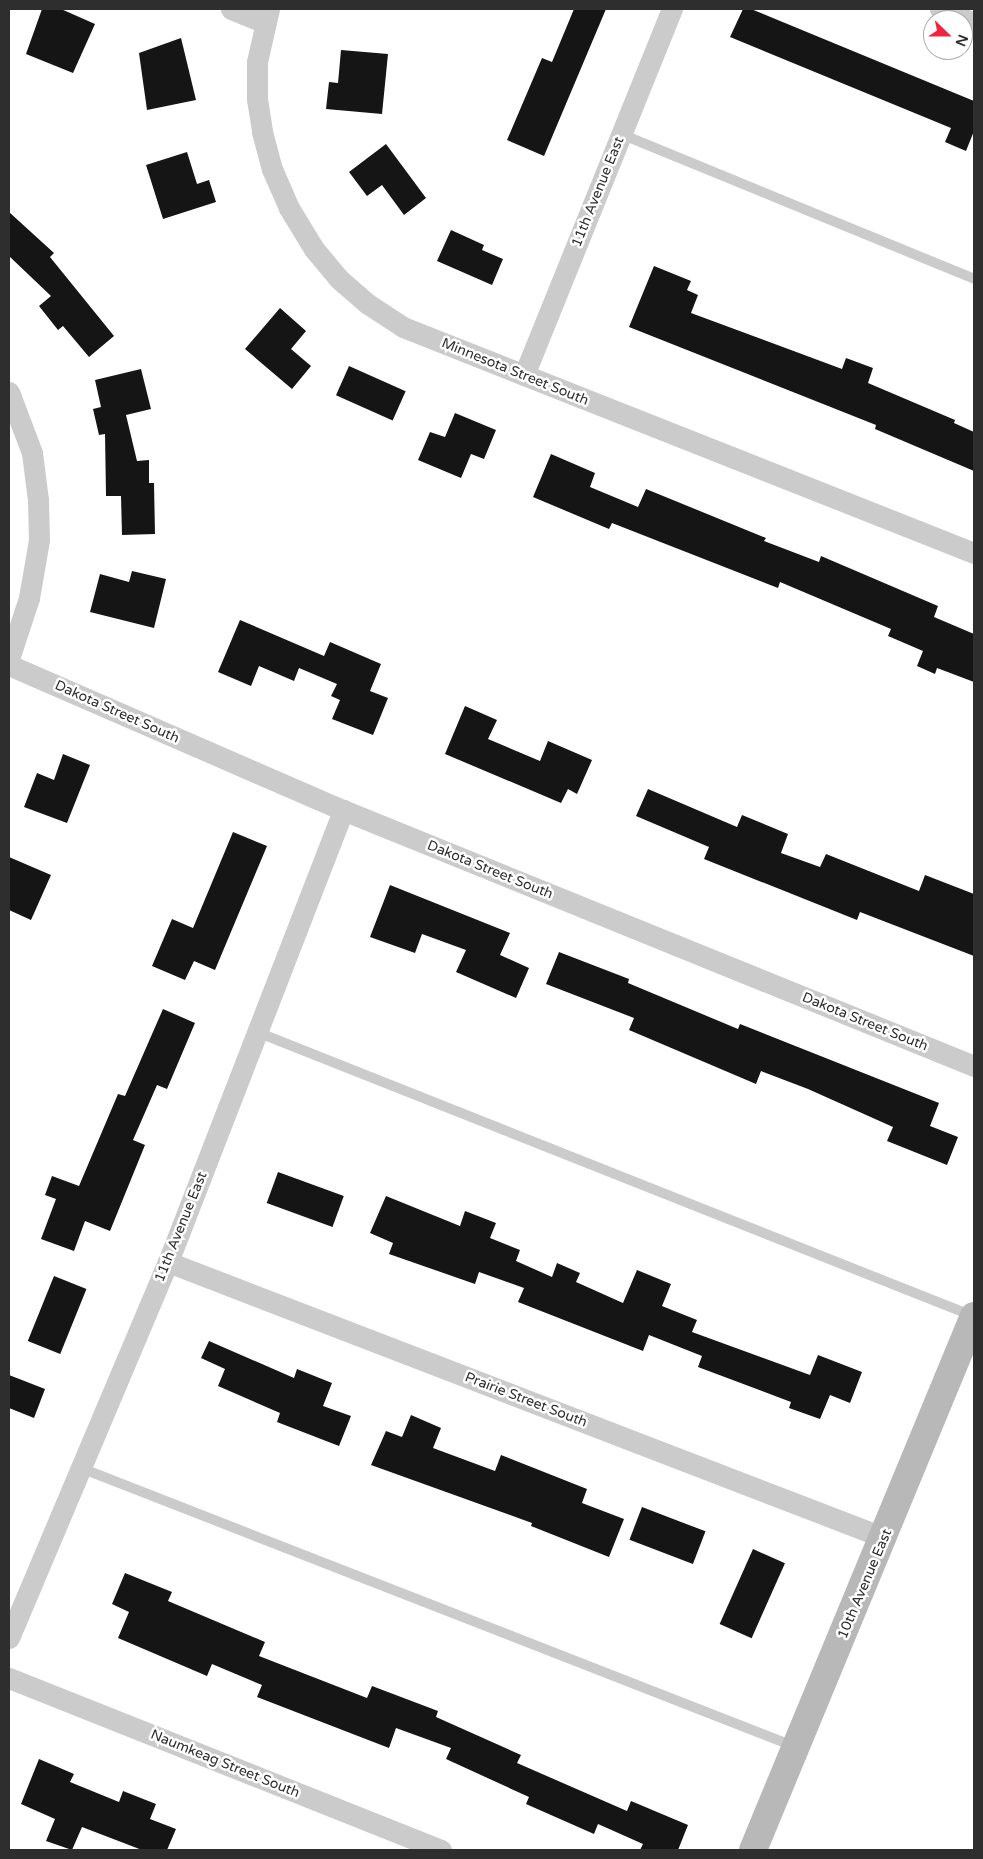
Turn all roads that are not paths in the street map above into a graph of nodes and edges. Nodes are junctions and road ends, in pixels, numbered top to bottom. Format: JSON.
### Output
{"nodes":[{"id":1,"x":231,"y":9,"type":"edge"},
{"id":2,"x":672,"y":9,"type":"edge"},
{"id":3,"x":940,"y":9,"type":"edge"},
{"id":4,"x":266,"y":15,"type":"edge"},
{"id":5,"x":974,"y":23,"type":"edge"},
{"id":6,"x":621,"y":134,"type":"junction"},
{"id":7,"x":974,"y":279,"type":"edge"},
{"id":8,"x":524,"y":376,"type":"junction"},
{"id":9,"x":9,"y":392,"type":"edge"},
{"id":10,"x":974,"y":553,"type":"edge"},
{"id":11,"x":9,"y":659,"type":"edge"},
{"id":12,"x":9,"y":665,"type":"edge"},
{"id":13,"x":343,"y":810,"type":"junction"},
{"id":14,"x":257,"y":1032,"type":"junction"},
{"id":15,"x":974,"y":1066,"type":"edge"},
{"id":16,"x":168,"y":1262,"type":"junction"},
{"id":17,"x":974,"y":1316,"type":"edge"},
{"id":18,"x":81,"y":1468,"type":"junction"},
{"id":19,"x":885,"y":1538,"type":"junction"},
{"id":20,"x":9,"y":1638,"type":"edge"},
{"id":21,"x":9,"y":1678,"type":"edge"},
{"id":22,"x":796,"y":1747,"type":"junction"},
{"id":23,"x":441,"y":1850,"type":"edge"},
{"id":24,"x":753,"y":1850,"type":"edge"}],
"edges":[{"from":1,"to":4,"type":"street"},
{"from":2,"to":6,"type":"street","name":"11th Avenue East"},
{"from":3,"to":5,"type":"street"},
{"from":4,"to":8,"type":"street","name":"Minnesota Street South"},
{"from":6,"to":7,"type":"lane"},
{"from":6,"to":8,"type":"street","name":"11th Avenue East"},
{"from":8,"to":10,"type":"street","name":"Minnesota Street South"},
{"from":9,"to":11,"type":"street"},
{"from":12,"to":13,"type":"street","name":"Dakota Street South"},
{"from":13,"to":14,"type":"street","name":"11th Avenue East"},
{"from":13,"to":15,"type":"street","name":"Dakota Street South"},
{"from":14,"to":16,"type":"street","name":"11th Avenue East"},
{"from":14,"to":17,"type":"lane"},
{"from":16,"to":18,"type":"street","name":"11th Avenue East"},
{"from":16,"to":19,"type":"street","name":"Prairie Street South"},
{"from":17,"to":19,"type":"main road","name":"10th Avenue East"},
{"from":18,"to":20,"type":"street","name":"11th Avenue East"},
{"from":18,"to":22,"type":"lane"},
{"from":19,"to":22,"type":"main road","name":"10th Avenue East"},
{"from":21,"to":23,"type":"street","name":"Naumkeag Street South"},
{"from":22,"to":24,"type":"main road","name":"10th Avenue East"}]}
